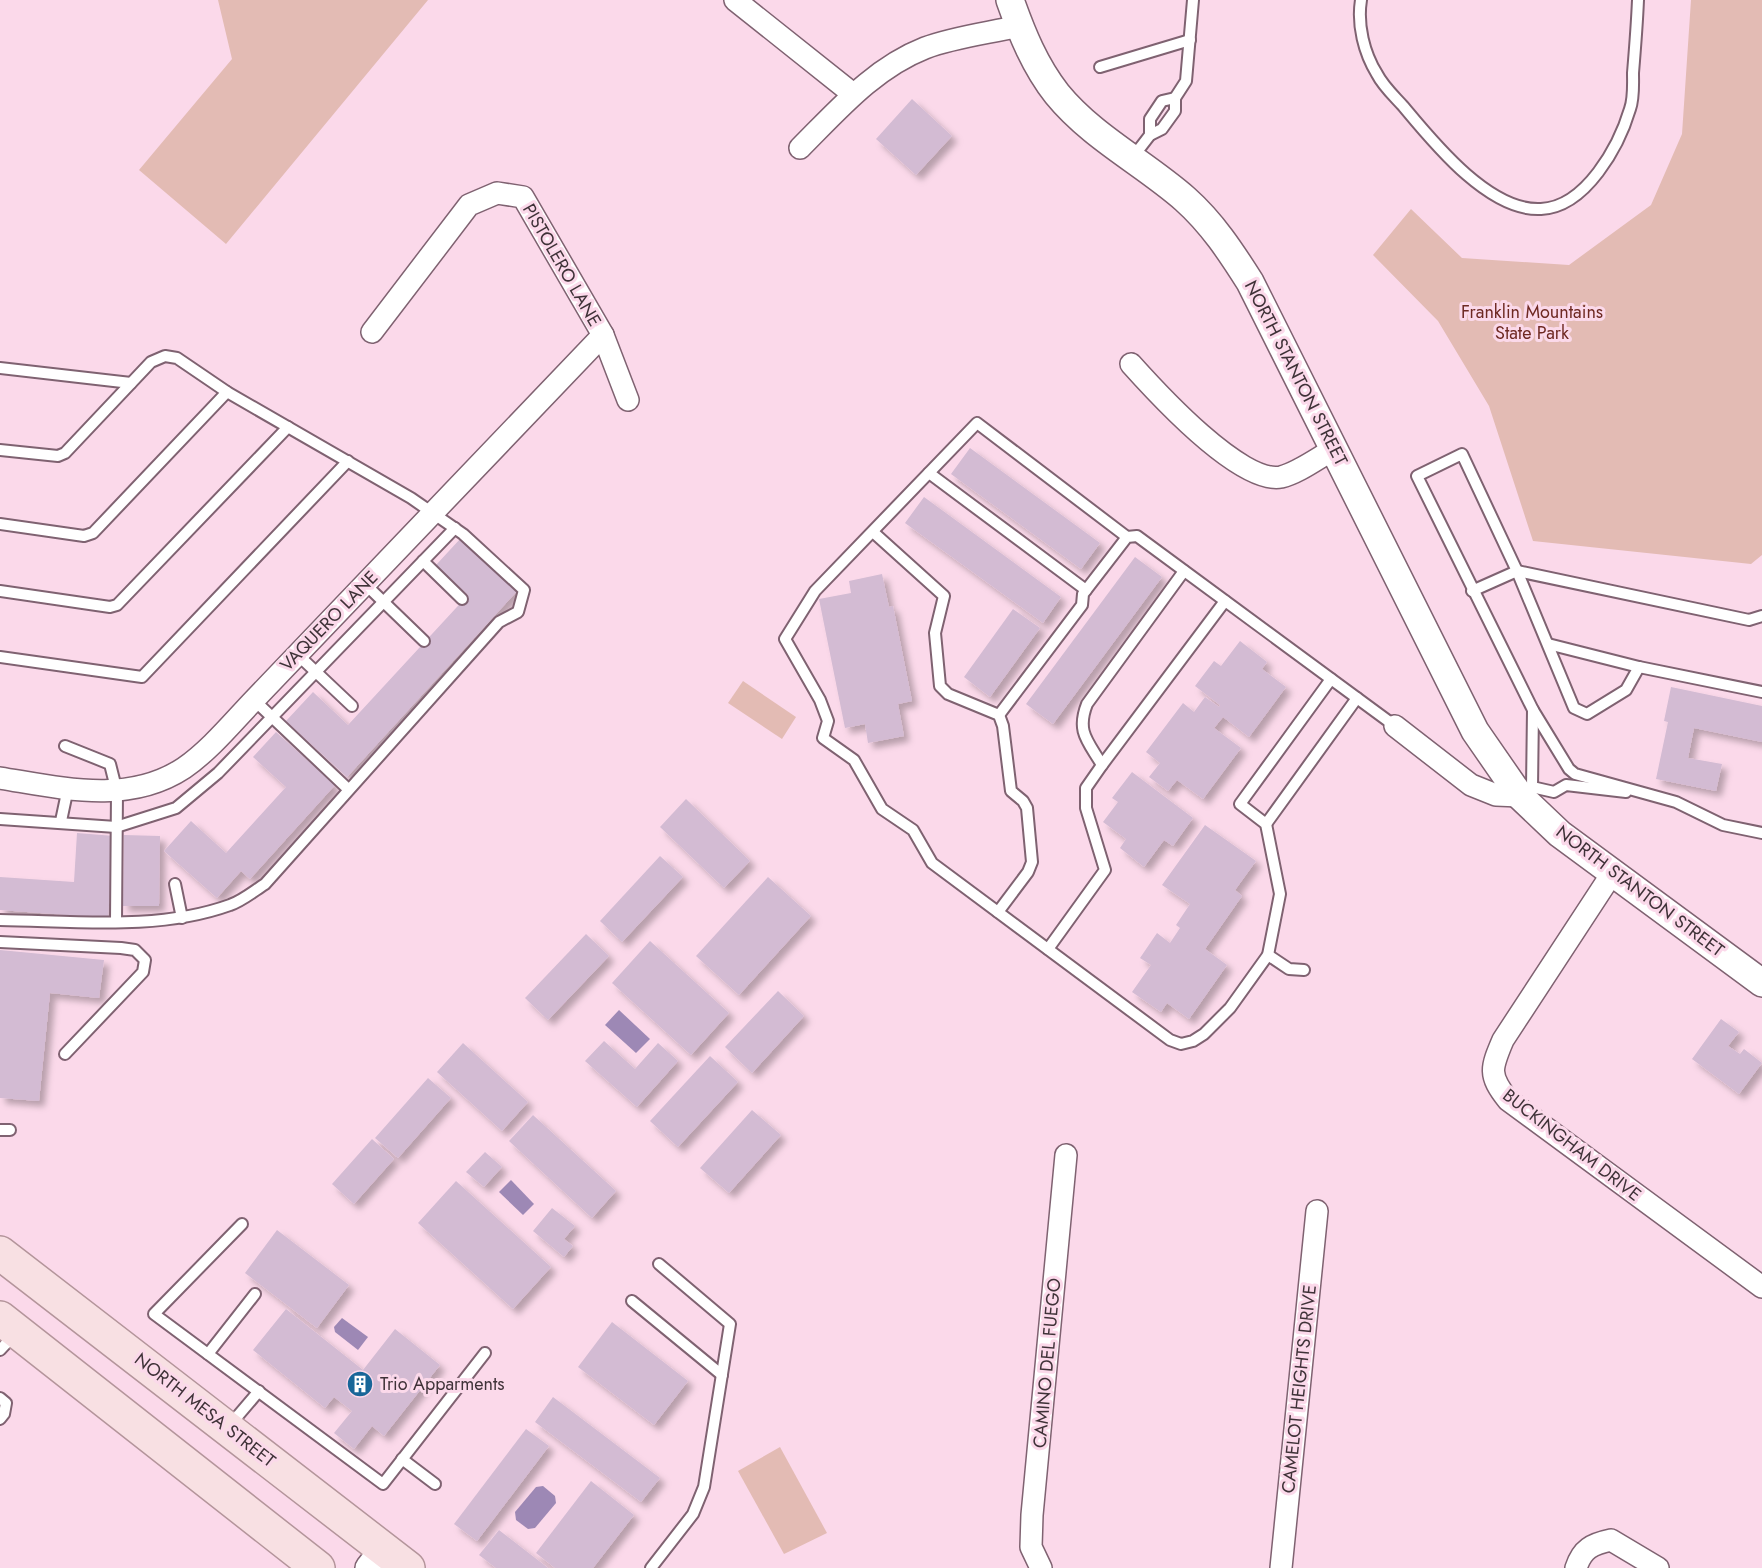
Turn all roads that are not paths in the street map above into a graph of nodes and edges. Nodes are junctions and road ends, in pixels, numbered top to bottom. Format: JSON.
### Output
{"nodes":[{"id":1,"x":735,"y":0,"type":"edge"},
{"id":2,"x":1010,"y":0,"type":"edge"},
{"id":3,"x":1193,"y":0,"type":"edge"},
{"id":4,"x":1361,"y":0,"type":"edge"},
{"id":5,"x":1638,"y":0,"type":"edge"},
{"id":6,"x":1019,"y":26,"type":"junction"},
{"id":7,"x":1190,"y":40,"type":"junction"},
{"id":8,"x":1100,"y":68,"type":"dead end"},
{"id":9,"x":853,"y":94,"type":"junction"},
{"id":10,"x":1175,"y":98,"type":"junction"},
{"id":11,"x":1150,"y":135,"type":"junction"},
{"id":12,"x":800,"y":148,"type":"dead end"},
{"id":13,"x":1133,"y":158,"type":"junction"},
{"id":14,"x":372,"y":332,"type":"dead end"},
{"id":15,"x":603,"y":335,"type":"junction"},
{"id":16,"x":1131,"y":364,"type":"dead end"},
{"id":17,"x":0,"y":368,"type":"edge"},
{"id":18,"x":131,"y":383,"type":"junction"},
{"id":19,"x":227,"y":392,"type":"junction"},
{"id":20,"x":628,"y":400,"type":"dead end"},
{"id":21,"x":288,"y":427,"type":"junction"},
{"id":22,"x":1334,"y":449,"type":"junction"},
{"id":23,"x":0,"y":450,"type":"edge"},
{"id":24,"x":348,"y":461,"type":"junction"},
{"id":25,"x":929,"y":473,"type":"junction"},
{"id":26,"x":433,"y":513,"type":"junction"},
{"id":27,"x":0,"y":524,"type":"edge"},
{"id":28,"x":455,"y":528,"type":"junction"},
{"id":29,"x":873,"y":532,"type":"junction"},
{"id":30,"x":1127,"y":537,"type":"junction"},
{"id":31,"x":423,"y":561,"type":"junction"},
{"id":32,"x":1184,"y":571,"type":"junction"},
{"id":33,"x":1517,"y":571,"type":"junction"},
{"id":34,"x":365,"y":584,"type":"junction"},
{"id":35,"x":1086,"y":590,"type":"junction"},
{"id":36,"x":0,"y":591,"type":"edge"},
{"id":37,"x":1472,"y":591,"type":"junction"},
{"id":38,"x":462,"y":599,"type":"dead end"},
{"id":39,"x":384,"y":601,"type":"junction"},
{"id":40,"x":1225,"y":601,"type":"junction"},
{"id":41,"x":1762,"y":616,"type":"edge"},
{"id":42,"x":424,"y":641,"type":"dead end"},
{"id":43,"x":1548,"y":644,"type":"junction"},
{"id":44,"x":297,"y":655,"type":"junction"},
{"id":45,"x":0,"y":657,"type":"edge"},
{"id":46,"x":1639,"y":667,"type":"junction"},
{"id":47,"x":316,"y":672,"type":"junction"},
{"id":48,"x":1331,"y":679,"type":"junction"},
{"id":49,"x":1762,"y":692,"type":"edge"},
{"id":50,"x":1357,"y":698,"type":"junction"},
{"id":51,"x":254,"y":700,"type":"junction"},
{"id":52,"x":352,"y":706,"type":"dead end"},
{"id":53,"x":1533,"y":710,"type":"junction"},
{"id":54,"x":999,"y":716,"type":"junction"},
{"id":55,"x":272,"y":717,"type":"junction"},
{"id":56,"x":1395,"y":726,"type":"joint"},
{"id":57,"x":65,"y":747,"type":"dead end"},
{"id":58,"x":210,"y":764,"type":"junction"},
{"id":59,"x":1102,"y":765,"type":"junction"},
{"id":60,"x":0,"y":778,"type":"edge"},
{"id":61,"x":68,"y":789,"type":"junction"},
{"id":62,"x":348,"y":789,"type":"junction"},
{"id":63,"x":117,"y":792,"type":"junction"},
{"id":64,"x":1526,"y":792,"type":"junction"},
{"id":65,"x":1635,"y":792,"type":"junction"},
{"id":66,"x":0,"y":819,"type":"edge"},
{"id":67,"x":61,"y":821,"type":"junction"},
{"id":68,"x":1266,"y":824,"type":"junction"},
{"id":69,"x":116,"y":826,"type":"junction"},
{"id":70,"x":1762,"y":834,"type":"edge"},
{"id":71,"x":1613,"y":872,"type":"junction"},
{"id":72,"x":175,"y":884,"type":"dead end"},
{"id":73,"x":998,"y":912,"type":"junction"},
{"id":74,"x":182,"y":918,"type":"junction"},
{"id":75,"x":0,"y":920,"type":"edge"},
{"id":76,"x":116,"y":921,"type":"junction"},
{"id":77,"x":0,"y":942,"type":"edge"},
{"id":78,"x":1048,"y":949,"type":"junction"},
{"id":79,"x":1268,"y":956,"type":"junction"},
{"id":80,"x":1304,"y":970,"type":"dead end"},
{"id":81,"x":1762,"y":983,"type":"edge"},
{"id":82,"x":65,"y":1054,"type":"dead end"},
{"id":83,"x":1066,"y":1155,"type":"dead end"},
{"id":84,"x":1317,"y":1211,"type":"dead end"},
{"id":85,"x":242,"y":1224,"type":"dead end"},
{"id":86,"x":0,"y":1253,"type":"edge"},
{"id":87,"x":659,"y":1264,"type":"dead end"},
{"id":88,"x":1762,"y":1287,"type":"edge"},
{"id":89,"x":255,"y":1294,"type":"dead end"},
{"id":90,"x":632,"y":1301,"type":"dead end"},
{"id":91,"x":6,"y":1333,"type":"edge"},
{"id":92,"x":485,"y":1353,"type":"dead end"},
{"id":93,"x":208,"y":1354,"type":"junction"},
{"id":94,"x":722,"y":1376,"type":"junction"},
{"id":95,"x":259,"y":1391,"type":"junction"},
{"id":96,"x":0,"y":1398,"type":"edge"},
{"id":97,"x":0,"y":1419,"type":"edge"},
{"id":98,"x":228,"y":1427,"type":"junction"},
{"id":99,"x":402,"y":1460,"type":"junction"},
{"id":100,"x":435,"y":1484,"type":"dead end"},
{"id":101,"x":387,"y":1562,"type":"edge"},
{"id":102,"x":318,"y":1568,"type":"edge"},
{"id":103,"x":651,"y":1568,"type":"edge"},
{"id":104,"x":1041,"y":1568,"type":"edge"},
{"id":105,"x":1281,"y":1568,"type":"edge"},
{"id":106,"x":1576,"y":1568,"type":"edge"},
{"id":107,"x":1658,"y":1568,"type":"edge"}],
"edges":[{"from":1,"to":9,"type":"street"},
{"from":2,"to":6,"type":"street","name":"NORTH STANTON STREET"},
{"from":3,"to":7,"type":"lane"},
{"from":4,"to":5,"type":"lane"},
{"from":6,"to":9,"type":"street"},
{"from":6,"to":13,"type":"street","name":"NORTH STANTON STREET"},
{"from":7,"to":8,"type":"lane"},
{"from":7,"to":10,"type":"lane"},
{"from":9,"to":12,"type":"street"},
{"from":10,"to":11,"type":"lane"},
{"from":10,"to":11,"type":"lane"},
{"from":11,"to":13,"type":"lane"},
{"from":13,"to":22,"type":"street","name":"NORTH STANTON STREET"},
{"from":14,"to":15,"type":"street","name":"PISTOLERO LANE"},
{"from":15,"to":20,"type":"street","name":"PISTOLERO LANE"},
{"from":15,"to":26,"type":"street","name":"VAQUERO LANE"},
{"from":16,"to":22,"type":"street"},
{"from":17,"to":18,"type":"lane"},
{"from":18,"to":19,"type":"lane"},
{"from":18,"to":23,"type":"lane"},
{"from":19,"to":21,"type":"lane"},
{"from":19,"to":27,"type":"lane"},
{"from":21,"to":24,"type":"lane"},
{"from":21,"to":36,"type":"lane"},
{"from":22,"to":64,"type":"street","name":"NORTH STANTON STREET"},
{"from":24,"to":26,"type":"lane"},
{"from":24,"to":45,"type":"lane"},
{"from":25,"to":29,"type":"lane"},
{"from":25,"to":30,"type":"lane"},
{"from":25,"to":35,"type":"lane"},
{"from":26,"to":28,"type":"lane"},
{"from":26,"to":34,"type":"street","name":"VAQUERO LANE"},
{"from":28,"to":31,"type":"lane"},
{"from":28,"to":62,"type":"lane"},
{"from":29,"to":54,"type":"lane"},
{"from":29,"to":73,"type":"lane"},
{"from":30,"to":32,"type":"lane"},
{"from":30,"to":35,"type":"lane"},
{"from":31,"to":38,"type":"lane"},
{"from":31,"to":39,"type":"lane"},
{"from":32,"to":40,"type":"lane"},
{"from":32,"to":59,"type":"lane"},
{"from":33,"to":37,"type":"lane"},
{"from":33,"to":37,"type":"lane"},
{"from":33,"to":41,"type":"lane"},
{"from":33,"to":43,"type":"lane"},
{"from":34,"to":39,"type":"lane"},
{"from":34,"to":44,"type":"street","name":"VAQUERO LANE"},
{"from":35,"to":54,"type":"lane"},
{"from":37,"to":53,"type":"lane"},
{"from":39,"to":42,"type":"lane"},
{"from":39,"to":47,"type":"lane"},
{"from":40,"to":48,"type":"lane"},
{"from":40,"to":59,"type":"lane"},
{"from":43,"to":46,"type":"lane"},
{"from":43,"to":46,"type":"lane"},
{"from":44,"to":47,"type":"lane"},
{"from":44,"to":51,"type":"street","name":"VAQUERO LANE"},
{"from":46,"to":49,"type":"lane"},
{"from":47,"to":52,"type":"lane"},
{"from":47,"to":55,"type":"lane"},
{"from":48,"to":50,"type":"lane"},
{"from":48,"to":68,"type":"lane"},
{"from":50,"to":56,"type":"lane"},
{"from":50,"to":68,"type":"lane"},
{"from":51,"to":55,"type":"lane"},
{"from":51,"to":58,"type":"street","name":"VAQUERO LANE"},
{"from":53,"to":64,"type":"lane"},
{"from":53,"to":65,"type":"lane"},
{"from":54,"to":73,"type":"lane"},
{"from":55,"to":58,"type":"lane"},
{"from":55,"to":62,"type":"lane"},
{"from":56,"to":64,"type":"street"},
{"from":57,"to":63,"type":"lane"},
{"from":58,"to":63,"type":"street","name":"VAQUERO LANE"},
{"from":58,"to":69,"type":"lane"},
{"from":59,"to":78,"type":"lane"},
{"from":60,"to":61,"type":"street","name":"VAQUERO LANE"},
{"from":61,"to":63,"type":"street","name":"VAQUERO LANE"},
{"from":61,"to":67,"type":"lane"},
{"from":62,"to":74,"type":"lane"},
{"from":63,"to":69,"type":"lane"},
{"from":64,"to":65,"type":"lane"},
{"from":64,"to":71,"type":"street","name":"NORTH STANTON STREET"},
{"from":65,"to":70,"type":"lane"},
{"from":66,"to":67,"type":"lane"},
{"from":67,"to":69,"type":"lane"},
{"from":68,"to":79,"type":"lane"},
{"from":69,"to":76,"type":"lane"},
{"from":71,"to":81,"type":"street","name":"NORTH STANTON STREET"},
{"from":71,"to":88,"type":"street","name":"BUCKINGHAM DRIVE"},
{"from":72,"to":74,"type":"lane"},
{"from":73,"to":78,"type":"lane"},
{"from":74,"to":76,"type":"lane"},
{"from":75,"to":76,"type":"lane"},
{"from":77,"to":82,"type":"lane"},
{"from":78,"to":79,"type":"lane"},
{"from":79,"to":80,"type":"lane"},
{"from":83,"to":104,"type":"street","name":"CAMINO DEL FUEGO"},
{"from":84,"to":105,"type":"street","name":"CAMELOT HEIGHTS DRIVE"},
{"from":85,"to":93,"type":"lane"},
{"from":86,"to":98,"type":"main road","name":"NORTH MESA STREET"},
{"from":87,"to":94,"type":"lane"},
{"from":89,"to":93,"type":"lane"},
{"from":90,"to":94,"type":"lane"},
{"from":91,"to":102,"type":"main road"},
{"from":92,"to":99,"type":"lane"},
{"from":93,"to":95,"type":"lane"},
{"from":94,"to":103,"type":"lane"},
{"from":95,"to":98,"type":"lane"},
{"from":95,"to":99,"type":"lane"},
{"from":96,"to":97,"type":"lane"},
{"from":98,"to":101,"type":"main road","name":"NORTH MESA STREET"},
{"from":99,"to":100,"type":"lane"},
{"from":106,"to":107,"type":"street"}]}
